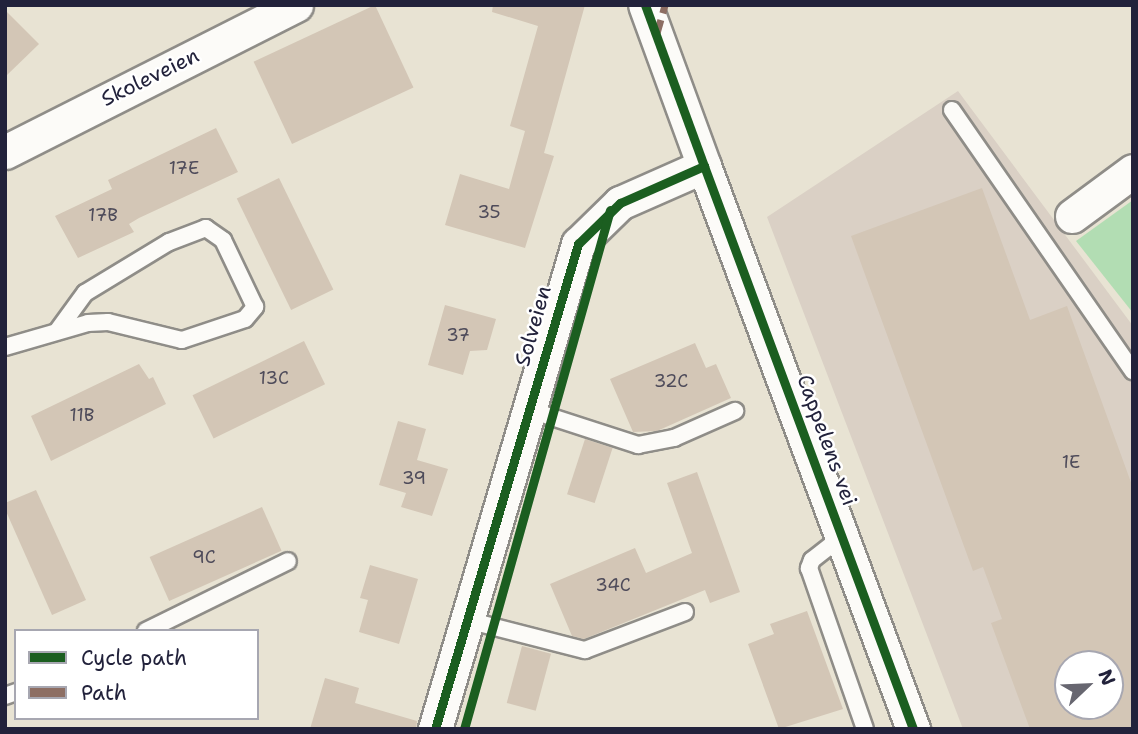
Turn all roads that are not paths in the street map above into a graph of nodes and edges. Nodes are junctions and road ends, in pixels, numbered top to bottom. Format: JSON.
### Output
{"nodes":[{"id":1,"x":296,"y":5,"type":"edge"},
{"id":2,"x":645,"y":5,"type":"edge"},
{"id":3,"x":952,"y":110,"type":"dead end"},
{"id":4,"x":5,"y":152,"type":"edge"},
{"id":5,"x":704,"y":166,"type":"junction"},
{"id":6,"x":1133,"y":171,"type":"edge"},
{"id":7,"x":1072,"y":216,"type":"dead end"},
{"id":8,"x":58,"y":330,"type":"junction"},
{"id":9,"x":5,"y":347,"type":"edge"},
{"id":10,"x":1133,"y":371,"type":"edge"},
{"id":11,"x":527,"y":409,"type":"junction"},
{"id":12,"x":735,"y":411,"type":"dead end"},
{"id":13,"x":844,"y":535,"type":"junction"},
{"id":14,"x":288,"y":561,"type":"dead end"},
{"id":15,"x":685,"y":612,"type":"dead end"},
{"id":16,"x":467,"y":620,"type":"junction"},
{"id":17,"x":150,"y":629,"type":"edge"},
{"id":18,"x":435,"y":729,"type":"edge"},
{"id":19,"x":865,"y":729,"type":"edge"},
{"id":20,"x":913,"y":729,"type":"edge"}],
"edges":[{"from":1,"to":4,"type":"street","name":"Skoleveien"},
{"from":2,"to":5,"type":"street"},
{"from":3,"to":10,"type":"lane"},
{"from":5,"to":11,"type":"street","name":"Solveien"},
{"from":5,"to":13,"type":"street","name":"Cappelens vei"},
{"from":6,"to":7,"type":"street"},
{"from":8,"to":8,"type":"lane"},
{"from":8,"to":9,"type":"lane"},
{"from":11,"to":12,"type":"lane"},
{"from":11,"to":16,"type":"street","name":"Solveien"},
{"from":13,"to":19,"type":"lane"},
{"from":13,"to":20,"type":"street","name":"Cappelens vei"},
{"from":14,"to":17,"type":"lane"},
{"from":15,"to":16,"type":"lane"},
{"from":16,"to":18,"type":"street","name":"Solveien"}]}
